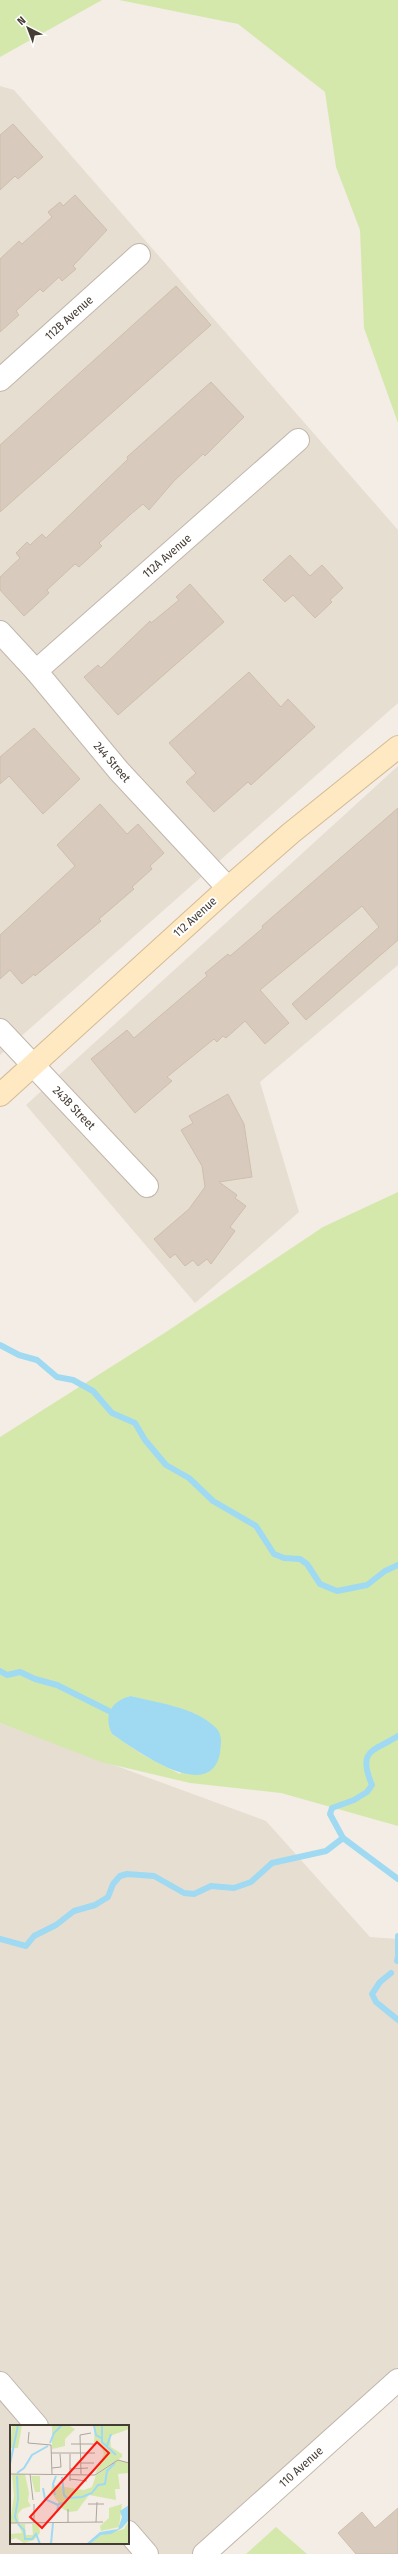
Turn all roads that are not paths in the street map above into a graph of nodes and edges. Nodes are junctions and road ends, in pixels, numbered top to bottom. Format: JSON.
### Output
{"nodes":[{"id":1,"x":139,"y":256,"type":"dead end"},
{"id":2,"x":0,"y":380,"type":"edge"},
{"id":3,"x":298,"y":440,"type":"dead end"},
{"id":4,"x":0,"y":632,"type":"edge"},
{"id":5,"x":36,"y":671,"type":"junction"},
{"id":6,"x":398,"y":747,"type":"edge"},
{"id":7,"x":228,"y":888,"type":"junction"},
{"id":8,"x":0,"y":1030,"type":"edge"},
{"id":9,"x":33,"y":1066,"type":"junction"},
{"id":10,"x":0,"y":1095,"type":"edge"},
{"id":11,"x":147,"y":1186,"type":"dead end"},
{"id":12,"x":398,"y":2380,"type":"edge"},
{"id":13,"x":0,"y":2383,"type":"edge"},
{"id":14,"x":36,"y":2425,"type":"edge"},
{"id":15,"x":129,"y":2533,"type":"edge"},
{"id":16,"x":147,"y":2554,"type":"edge"},
{"id":17,"x":204,"y":2554,"type":"edge"}],
"edges":[{"from":1,"to":2,"type":"street","name":"112B Avenue"},
{"from":3,"to":5,"type":"street","name":"112A Avenue"},
{"from":4,"to":5,"type":"street","name":"244 Street"},
{"from":5,"to":7,"type":"street","name":"244 Street"},
{"from":6,"to":7,"type":"main road","name":"112 Avenue"},
{"from":7,"to":9,"type":"main road","name":"112 Avenue"},
{"from":8,"to":9,"type":"street","name":"243B Street"},
{"from":9,"to":10,"type":"main road","name":"112 Avenue"},
{"from":9,"to":11,"type":"street","name":"243B Street"},
{"from":12,"to":17,"type":"street","name":"110 Avenue"},
{"from":13,"to":14,"type":"street"},
{"from":15,"to":16,"type":"street"}]}
